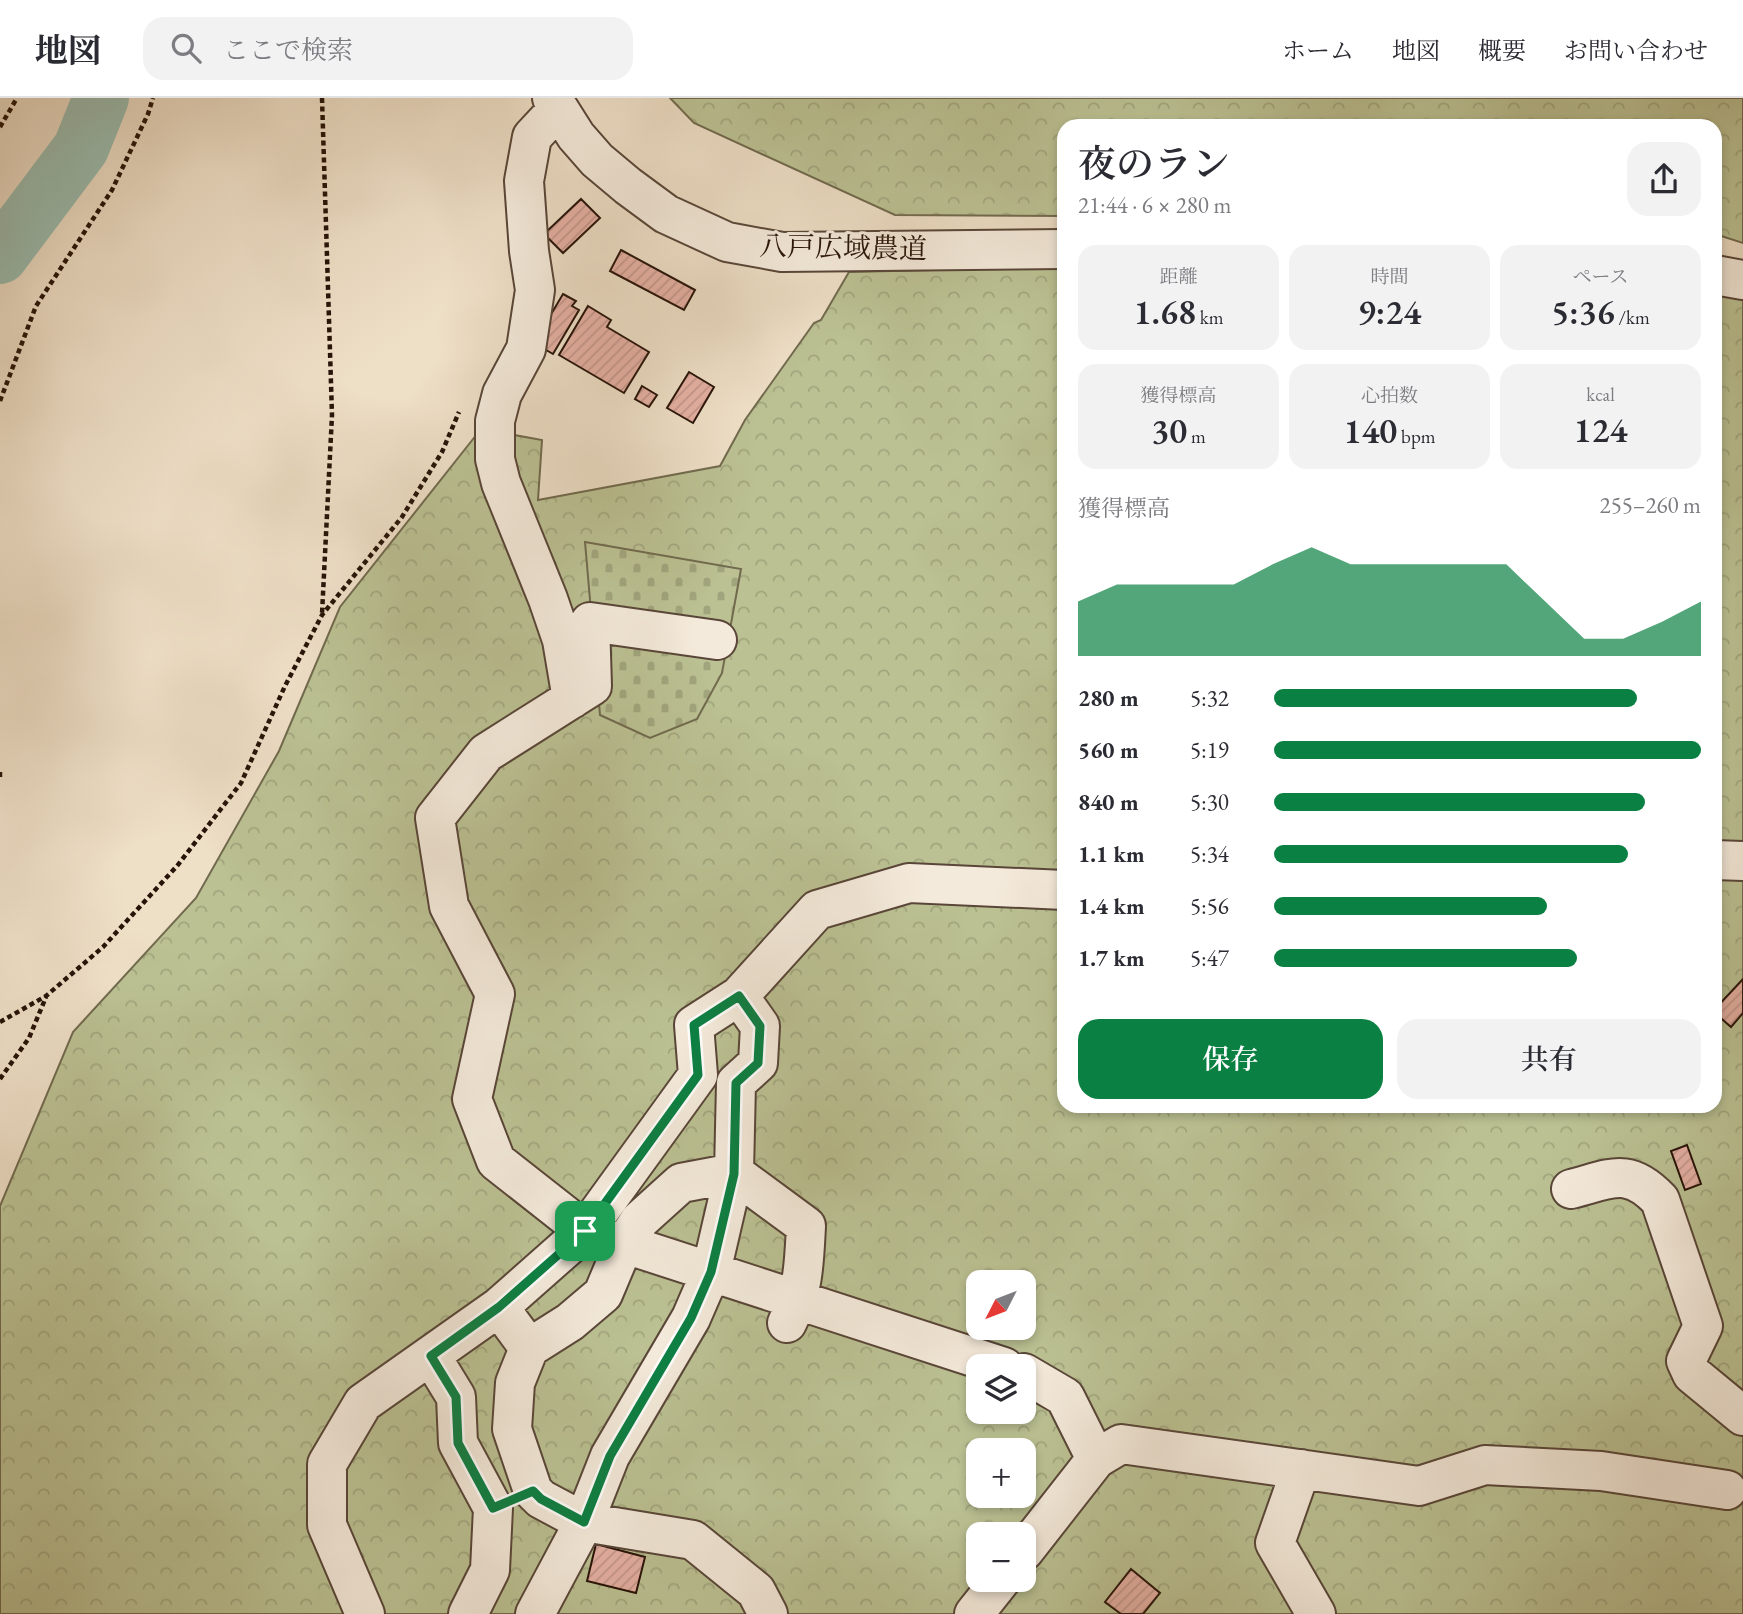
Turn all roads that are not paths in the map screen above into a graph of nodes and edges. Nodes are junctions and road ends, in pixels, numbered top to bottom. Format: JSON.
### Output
{"nodes":[{"id":1,"x":555,"y":103,"type":"edge"},
{"id":2,"x":1057,"y":249,"type":"edge"},
{"id":3,"x":1722,"y":276,"type":"edge"},
{"id":4,"x":1743,"y":281,"type":"edge"},
{"id":5,"x":717,"y":640,"type":"dead end"},
{"id":6,"x":572,"y":699,"type":"junction"},
{"id":7,"x":1722,"y":860,"type":"edge"},
{"id":8,"x":1743,"y":861,"type":"edge"},
{"id":9,"x":1057,"y":890,"type":"edge"},
{"id":10,"x":739,"y":996,"type":"junction"},
{"id":11,"x":698,"y":1075,"type":"junction"},
{"id":12,"x":736,"y":1083,"type":"junction"},
{"id":13,"x":734,"y":1174,"type":"junction"},
{"id":14,"x":1571,"y":1189,"type":"dead end"},
{"id":15,"x":585,"y":1231,"type":"junction"},
{"id":16,"x":624,"y":1244,"type":"junction"},
{"id":17,"x":711,"y":1272,"type":"junction"},
{"id":18,"x":499,"y":1307,"type":"junction"},
{"id":19,"x":793,"y":1312,"type":"junction"},
{"id":20,"x":529,"y":1348,"type":"junction"},
{"id":21,"x":431,"y":1356,"type":"junction"},
{"id":22,"x":966,"y":1357,"type":"edge"},
{"id":23,"x":1036,"y":1380,"type":"edge"},
{"id":24,"x":515,"y":1383,"type":"junction"},
{"id":25,"x":456,"y":1397,"type":"junction"},
{"id":26,"x":1743,"y":1416,"type":"edge"},
{"id":27,"x":1096,"y":1459,"type":"junction"},
{"id":28,"x":1301,"y":1469,"type":"junction"},
{"id":29,"x":1738,"y":1490,"type":"edge"},
{"id":30,"x":533,"y":1491,"type":"junction"},
{"id":31,"x":493,"y":1508,"type":"junction"},
{"id":32,"x":584,"y":1522,"type":"junction"},
{"id":33,"x":1036,"y":1536,"type":"edge"},
{"id":34,"x":991,"y":1592,"type":"edge"},
{"id":35,"x":365,"y":1614,"type":"edge"},
{"id":36,"x":468,"y":1614,"type":"edge"},
{"id":37,"x":534,"y":1614,"type":"edge"},
{"id":38,"x":768,"y":1614,"type":"edge"},
{"id":39,"x":974,"y":1614,"type":"edge"},
{"id":40,"x":1316,"y":1614,"type":"edge"}],
"edges":[{"from":1,"to":2,"type":"street","name":"八戸広域農道"},
{"from":1,"to":6,"type":"street"},
{"from":3,"to":4,"type":"street"},
{"from":5,"to":6,"type":"street"},
{"from":6,"to":15,"type":"street"},
{"from":7,"to":8,"type":"street"},
{"from":9,"to":10,"type":"street"},
{"from":10,"to":11,"type":"street"},
{"from":10,"to":12,"type":"street"},
{"from":11,"to":12,"type":"street"},
{"from":11,"to":15,"type":"street"},
{"from":12,"to":13,"type":"street"},
{"from":13,"to":16,"type":"street"},
{"from":13,"to":17,"type":"street"},
{"from":13,"to":19,"type":"street"},
{"from":14,"to":26,"type":"street"},
{"from":15,"to":16,"type":"street"},
{"from":15,"to":18,"type":"street"},
{"from":16,"to":17,"type":"street"},
{"from":16,"to":20,"type":"street"},
{"from":17,"to":19,"type":"street"},
{"from":17,"to":32,"type":"street"},
{"from":18,"to":20,"type":"street"},
{"from":18,"to":21,"type":"street"},
{"from":19,"to":22,"type":"street"},
{"from":20,"to":24,"type":"street"},
{"from":21,"to":25,"type":"street"},
{"from":21,"to":35,"type":"street"},
{"from":23,"to":27,"type":"street"},
{"from":24,"to":25,"type":"street"},
{"from":24,"to":30,"type":"street"},
{"from":25,"to":31,"type":"street"},
{"from":27,"to":28,"type":"street"},
{"from":27,"to":33,"type":"street"},
{"from":28,"to":29,"type":"street"},
{"from":28,"to":40,"type":"street"},
{"from":30,"to":31,"type":"street"},
{"from":30,"to":32,"type":"street"},
{"from":31,"to":36,"type":"street"},
{"from":32,"to":37,"type":"street"},
{"from":32,"to":38,"type":"street"},
{"from":34,"to":39,"type":"street"}]}
